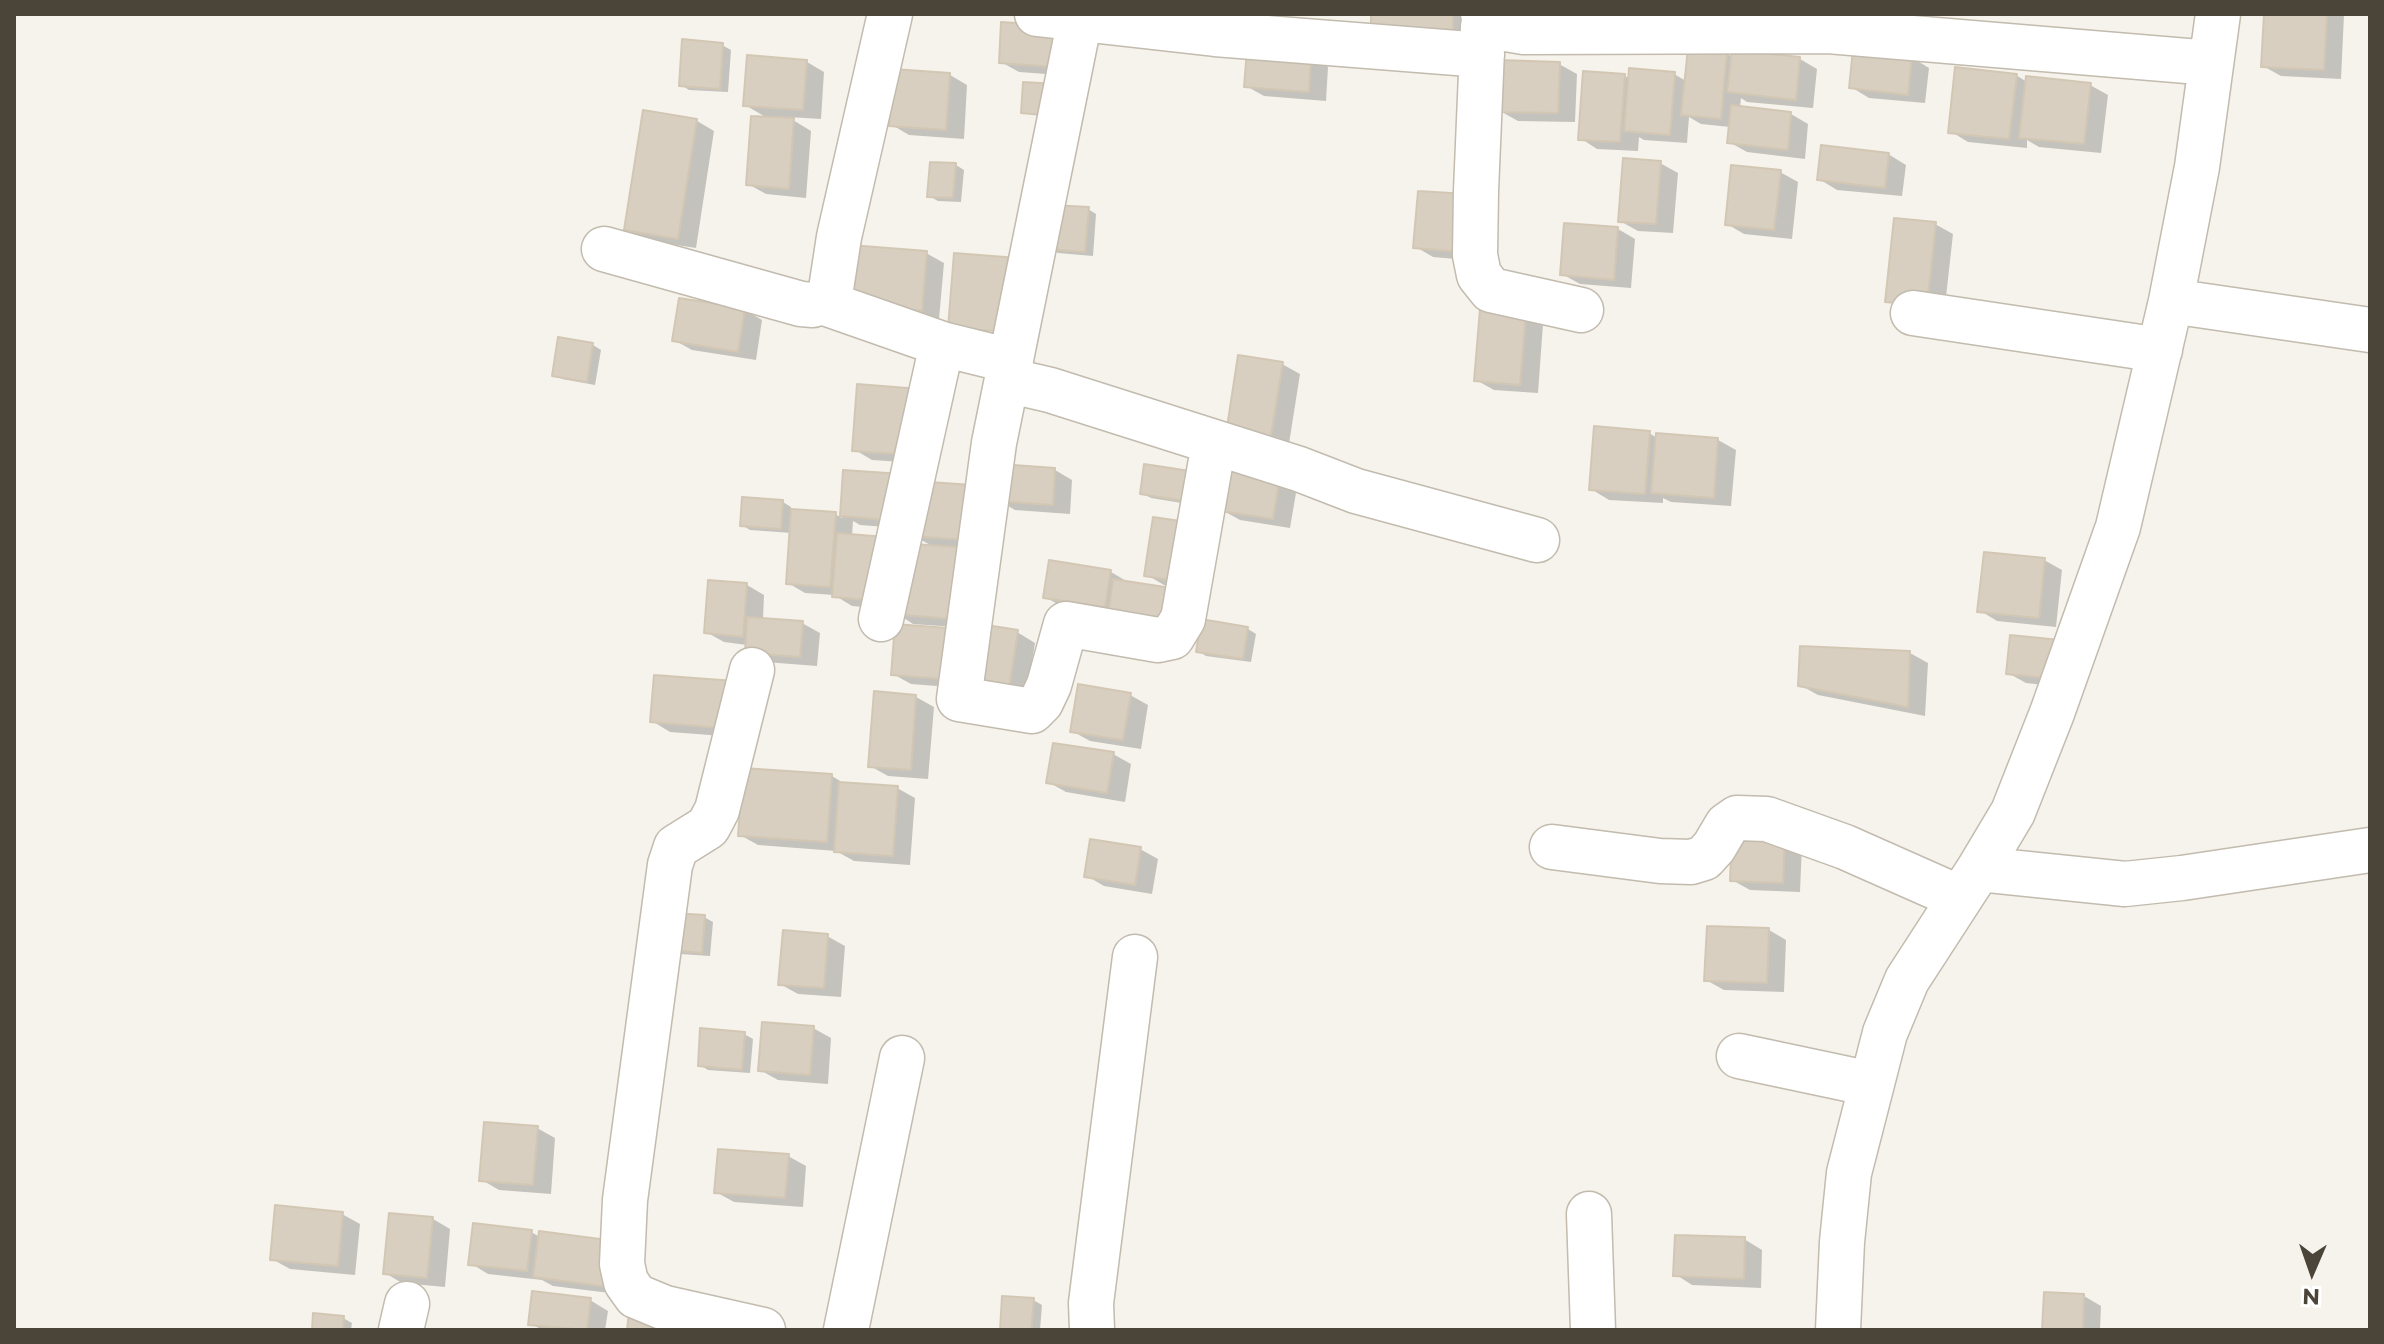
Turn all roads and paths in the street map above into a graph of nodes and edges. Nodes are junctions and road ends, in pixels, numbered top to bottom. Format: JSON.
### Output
{"nodes":[{"id":1,"x":890,"y":14,"type":"edge"},
{"id":2,"x":1037,"y":14,"type":"edge"},
{"id":3,"x":2218,"y":14,"type":"edge"},
{"id":4,"x":1080,"y":19,"type":"junction"},
{"id":5,"x":1483,"y":28,"type":"edge"},
{"id":6,"x":2211,"y":63,"type":"junction"},
{"id":7,"x":604,"y":249,"type":"dead end"},
{"id":8,"x":2171,"y":301,"type":"junction"},
{"id":9,"x":822,"y":302,"type":"junction"},
{"id":10,"x":1581,"y":310,"type":"dead end"},
{"id":11,"x":1913,"y":313,"type":"dead end"},
{"id":12,"x":2370,"y":330,"type":"edge"},
{"id":13,"x":942,"y":344,"type":"junction"},
{"id":14,"x":2160,"y":350,"type":"junction"},
{"id":15,"x":1009,"y":370,"type":"junction"},
{"id":16,"x":1214,"y":443,"type":"junction"},
{"id":17,"x":1537,"y":540,"type":"dead end"},
{"id":18,"x":881,"y":619,"type":"dead end"},
{"id":19,"x":752,"y":670,"type":"dead end"},
{"id":20,"x":1552,"y":847,"type":"dead end"},
{"id":21,"x":2370,"y":850,"type":"edge"},
{"id":22,"x":1970,"y":884,"type":"junction"},
{"id":23,"x":1135,"y":957,"type":"dead end"},
{"id":24,"x":1739,"y":1056,"type":"dead end"},
{"id":25,"x":902,"y":1058,"type":"dead end"},
{"id":26,"x":1871,"y":1084,"type":"junction"},
{"id":27,"x":1589,"y":1214,"type":"dead end"},
{"id":28,"x":763,"y":1330,"type":"edge"},
{"id":29,"x":846,"y":1330,"type":"edge"},
{"id":30,"x":1092,"y":1330,"type":"edge"},
{"id":31,"x":1593,"y":1330,"type":"edge"},
{"id":32,"x":1838,"y":1330,"type":"edge"}],
"edges":[{"from":1,"to":9,"type":"street"},
{"from":2,"to":4,"type":"street"},
{"from":3,"to":6,"type":"street"},
{"from":4,"to":5,"type":"street"},
{"from":4,"to":15,"type":"street"},
{"from":5,"to":6,"type":"street"},
{"from":5,"to":10,"type":"street"},
{"from":6,"to":8,"type":"street"},
{"from":7,"to":9,"type":"street"},
{"from":8,"to":12,"type":"street"},
{"from":8,"to":14,"type":"street"},
{"from":9,"to":13,"type":"street"},
{"from":11,"to":14,"type":"street"},
{"from":13,"to":15,"type":"street"},
{"from":13,"to":18,"type":"street"},
{"from":14,"to":22,"type":"street"},
{"from":15,"to":16,"type":"street"},
{"from":15,"to":16,"type":"street"},
{"from":16,"to":17,"type":"street"},
{"from":19,"to":28,"type":"street"},
{"from":20,"to":22,"type":"street"},
{"from":21,"to":22,"type":"street"},
{"from":22,"to":26,"type":"street"},
{"from":23,"to":30,"type":"street"},
{"from":24,"to":26,"type":"street"},
{"from":25,"to":29,"type":"street"},
{"from":26,"to":32,"type":"street"},
{"from":27,"to":31,"type":"street"}]}
